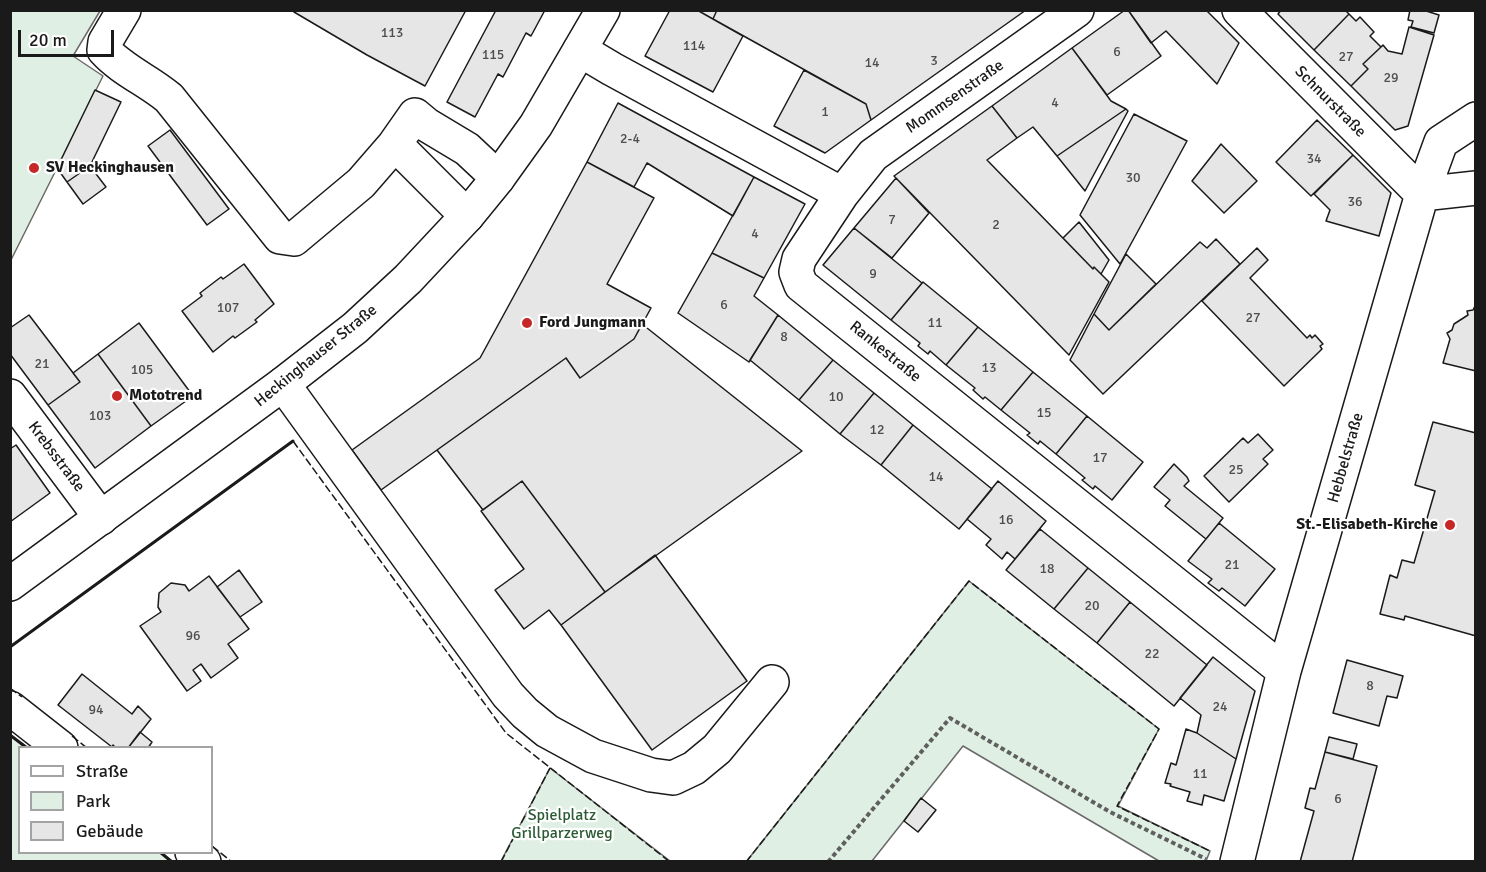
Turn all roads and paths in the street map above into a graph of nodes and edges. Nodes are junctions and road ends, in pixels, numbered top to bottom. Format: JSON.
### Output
{"nodes":[{"id":1,"x":124,"y":10,"type":"edge"},
{"id":2,"x":603,"y":10,"type":"edge"},
{"id":3,"x":1077,"y":10,"type":"edge"},
{"id":4,"x":1239,"y":10,"type":"edge"},
{"id":5,"x":580,"y":50,"type":"junction"},
{"id":6,"x":1476,"y":119,"type":"edge"},
{"id":7,"x":394,"y":145,"type":"junction"},
{"id":8,"x":498,"y":178,"type":"junction"},
{"id":9,"x":1476,"y":188,"type":"edge"},
{"id":10,"x":842,"y":194,"type":"junction"},
{"id":11,"x":1422,"y":194,"type":"junction"},
{"id":12,"x":466,"y":216,"type":"junction"},
{"id":13,"x":283,"y":384,"type":"junction"},
{"id":14,"x":10,"y":396,"type":"edge"},
{"id":15,"x":101,"y":518,"type":"junction"},
{"id":16,"x":10,"y":584,"type":"edge"},
{"id":17,"x":1284,"y":672,"type":"junction"},
{"id":18,"x":772,"y":681,"type":"dead end"},
{"id":19,"x":10,"y":708,"type":"edge"},
{"id":20,"x":61,"y":746,"type":"edge"},
{"id":21,"x":828,"y":861,"type":"edge"},
{"id":22,"x":1212,"y":861,"type":"edge"},
{"id":23,"x":1237,"y":861,"type":"edge"}],
"edges":[{"from":1,"to":7,"type":"street"},
{"from":2,"to":5,"type":"street","name":"Heckinghauser Straße"},
{"from":3,"to":10,"type":"street","name":"Mommsenstraße"},
{"from":4,"to":11,"type":"street","name":"Schnurstraße"},
{"from":5,"to":8,"type":"street","name":"Heckinghauser Straße"},
{"from":5,"to":10,"type":"street"},
{"from":6,"to":11,"type":"street","name":"Hebbelstraße"},
{"from":7,"to":8,"type":"street"},
{"from":7,"to":12,"type":"street"},
{"from":8,"to":12,"type":"street","name":"Heckinghauser Straße"},
{"from":9,"to":11,"type":"street"},
{"from":10,"to":17,"type":"street","name":"Rankestraße"},
{"from":11,"to":17,"type":"street","name":"Hebbelstraße"},
{"from":12,"to":13,"type":"street","name":"Heckinghauser Straße"},
{"from":13,"to":15,"type":"street","name":"Heckinghauser Straße"},
{"from":13,"to":18,"type":"street"},
{"from":14,"to":15,"type":"street","name":"Krebsstraße"},
{"from":15,"to":16,"type":"street","name":"Heckinghauser Straße"},
{"from":17,"to":23,"type":"street","name":"Hebbelstraße"},
{"from":19,"to":20,"type":"street"},
{"from":21,"to":22,"type":"path"}]}
